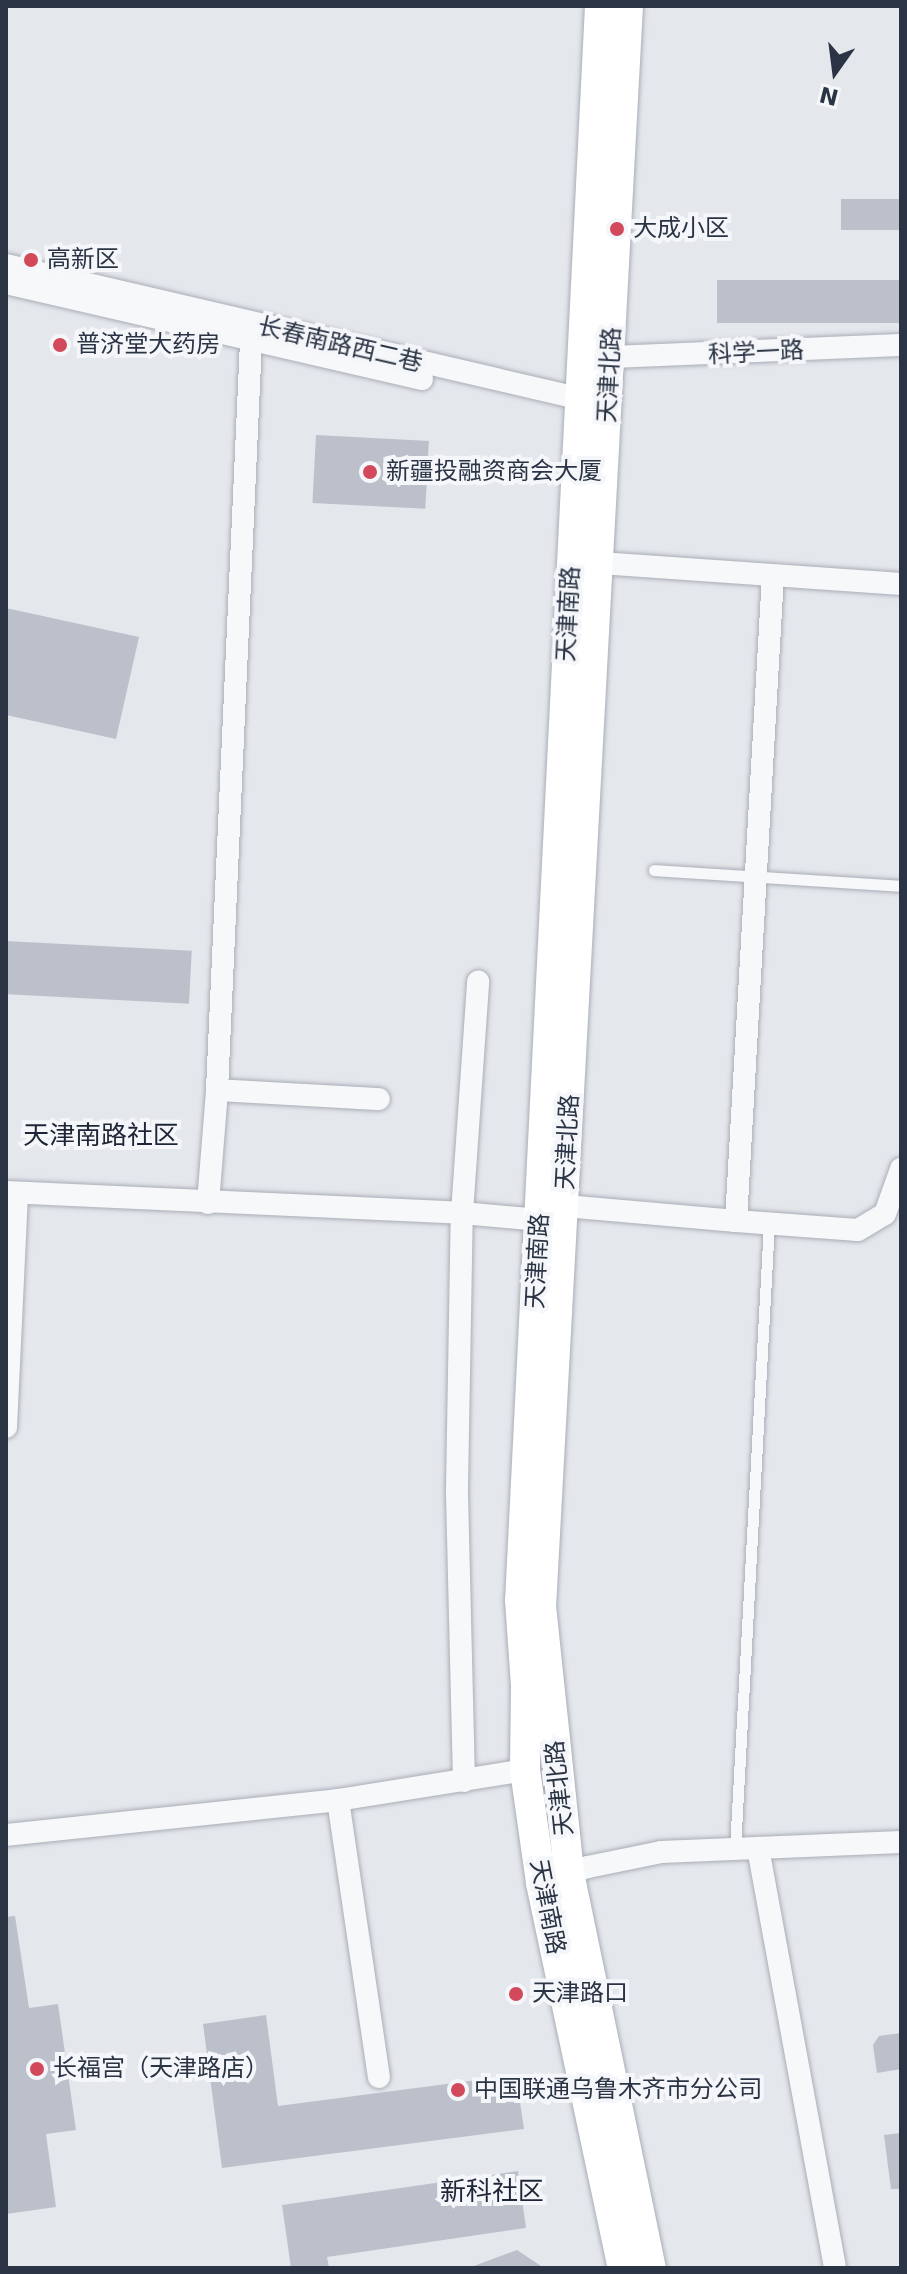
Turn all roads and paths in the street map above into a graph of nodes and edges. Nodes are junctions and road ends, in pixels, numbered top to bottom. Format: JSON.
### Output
{"nodes":[{"id":1,"x":600,"y":6,"type":"edge"},
{"id":2,"x":628,"y":6,"type":"edge"},
{"id":3,"x":610,"y":91,"type":"junction"},
{"id":4,"x":6,"y":265,"type":"edge"},
{"id":5,"x":6,"y":283,"type":"edge"},
{"id":6,"x":251,"y":340,"type":"junction"},
{"id":7,"x":901,"y":345,"type":"edge"},
{"id":8,"x":611,"y":357,"type":"junction"},
{"id":9,"x":581,"y":406,"type":"junction"},
{"id":10,"x":600,"y":563,"type":"junction"},
{"id":11,"x":773,"y":576,"type":"junction"},
{"id":12,"x":901,"y":584,"type":"edge"},
{"id":13,"x":582,"y":630,"type":"junction"},
{"id":14,"x":654,"y":870,"type":"dead end"},
{"id":15,"x":757,"y":876,"type":"junction"},
{"id":16,"x":901,"y":886,"type":"edge"},
{"id":17,"x":478,"y":982,"type":"dead end"},
{"id":18,"x":217,"y":1090,"type":"junction"},
{"id":19,"x":379,"y":1099,"type":"dead end"},
{"id":20,"x":901,"y":1169,"type":"edge"},
{"id":21,"x":12,"y":1193,"type":"edge"},
{"id":22,"x":208,"y":1203,"type":"junction"},
{"id":23,"x":462,"y":1213,"type":"junction"},
{"id":24,"x":553,"y":1213,"type":"junction"},
{"id":25,"x":736,"y":1221,"type":"junction"},
{"id":26,"x":769,"y":1223,"type":"junction"},
{"id":27,"x":6,"y":1427,"type":"edge"},
{"id":28,"x":525,"y":1770,"type":"junction"},
{"id":29,"x":464,"y":1781,"type":"junction"},
{"id":30,"x":338,"y":1800,"type":"junction"},
{"id":31,"x":6,"y":1835,"type":"edge"},
{"id":32,"x":901,"y":1842,"type":"edge"},
{"id":33,"x":758,"y":1848,"type":"junction"},
{"id":34,"x":735,"y":1849,"type":"junction"},
{"id":35,"x":555,"y":1878,"type":"junction"},
{"id":36,"x":379,"y":2077,"type":"dead end"},
{"id":37,"x":623,"y":2268,"type":"edge"},
{"id":38,"x":651,"y":2268,"type":"edge"},
{"id":39,"x":835,"y":2268,"type":"edge"}],
"edges":[{"from":1,"to":3,"type":"street","name":"天津南路"},
{"from":2,"to":3,"type":"street","name":"天津北路"},
{"from":3,"to":8,"type":"street","name":"天津北路"},
{"from":3,"to":9,"type":"street","name":"天津南路"},
{"from":4,"to":9,"type":"street","name":"长春南路西二巷"},
{"from":5,"to":6,"type":"street","name":"长春南路西二巷"},
{"from":6,"to":9,"type":"street","name":"长春南路西二巷"},
{"from":6,"to":18,"type":"street"},
{"from":7,"to":8,"type":"street","name":"科学一路"},
{"from":8,"to":10,"type":"street","name":"天津北路"},
{"from":9,"to":13,"type":"street","name":"天津南路"},
{"from":10,"to":11,"type":"street"},
{"from":10,"to":13,"type":"street","name":"天津北路"},
{"from":11,"to":12,"type":"street"},
{"from":11,"to":15,"type":"street"},
{"from":13,"to":24,"type":"street","name":"天津南路"},
{"from":14,"to":15,"type":"lane"},
{"from":15,"to":16,"type":"lane"},
{"from":15,"to":25,"type":"street"},
{"from":17,"to":23,"type":"street"},
{"from":18,"to":19,"type":"street"},
{"from":18,"to":22,"type":"street"},
{"from":20,"to":26,"type":"street"},
{"from":21,"to":22,"type":"street"},
{"from":21,"to":27,"type":"street"},
{"from":22,"to":23,"type":"street"},
{"from":23,"to":24,"type":"street"},
{"from":23,"to":29,"type":"street"},
{"from":24,"to":25,"type":"street"},
{"from":24,"to":28,"type":"street","name":"天津南路"},
{"from":24,"to":35,"type":"street","name":"天津北路"},
{"from":25,"to":26,"type":"street"},
{"from":26,"to":34,"type":"lane"},
{"from":28,"to":29,"type":"street"},
{"from":28,"to":35,"type":"street","name":"天津南路"},
{"from":29,"to":30,"type":"street"},
{"from":30,"to":31,"type":"street"},
{"from":30,"to":36,"type":"street"},
{"from":32,"to":33,"type":"street"},
{"from":33,"to":34,"type":"street"},
{"from":33,"to":39,"type":"street"},
{"from":34,"to":35,"type":"street"},
{"from":35,"to":37,"type":"street","name":"天津南路"},
{"from":35,"to":38,"type":"street","name":"天津北路"}]}
